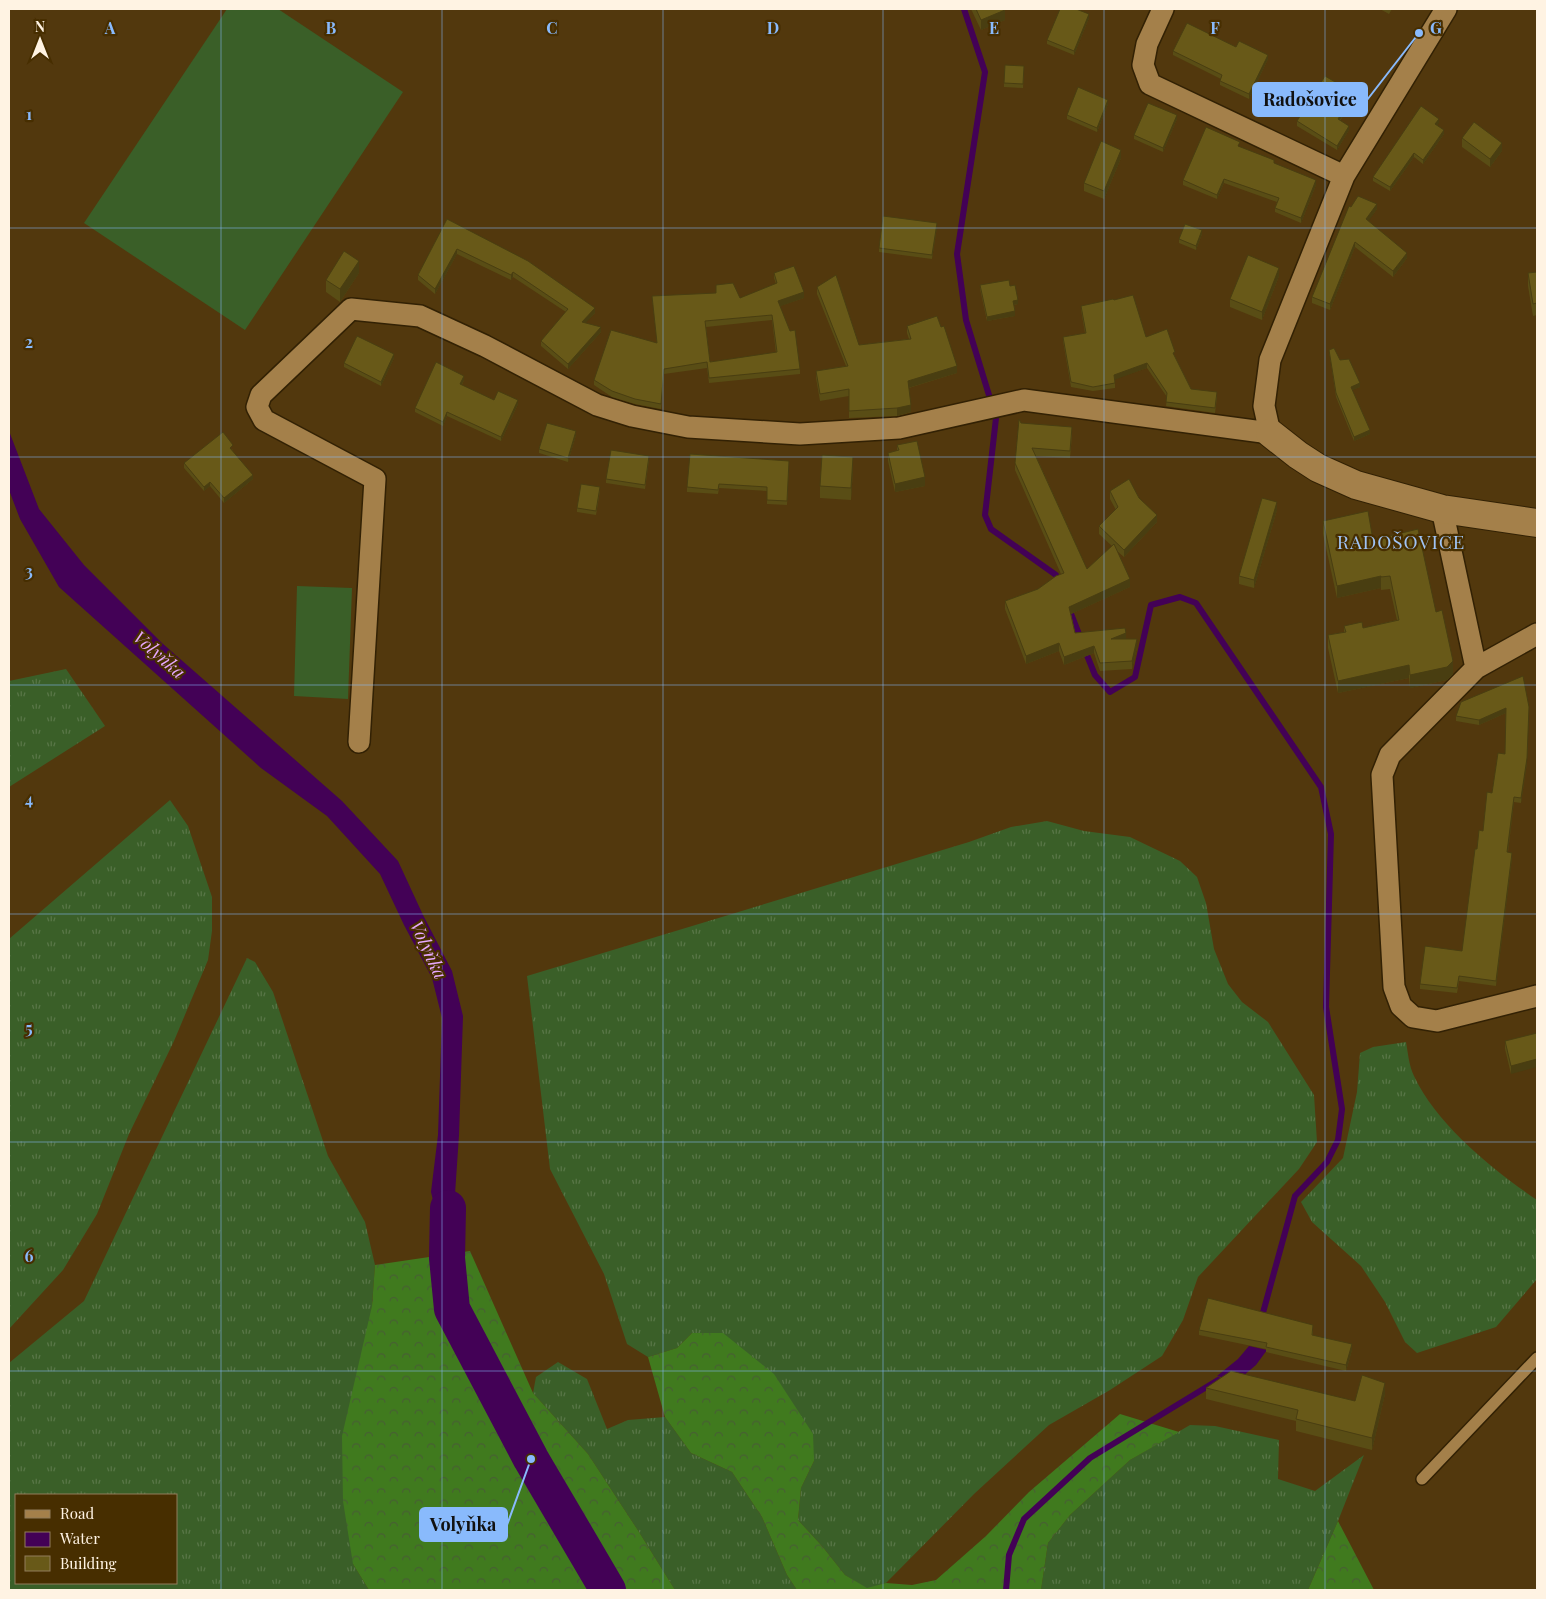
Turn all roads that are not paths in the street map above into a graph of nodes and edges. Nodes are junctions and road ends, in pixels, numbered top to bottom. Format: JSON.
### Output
{"nodes":[{"id":1,"x":1163,"y":9,"type":"edge"},
{"id":2,"x":1446,"y":9,"type":"edge"},
{"id":3,"x":1344,"y":176,"type":"junction"},
{"id":4,"x":1270,"y":433,"type":"junction"},
{"id":5,"x":1442,"y":509,"type":"junction"},
{"id":6,"x":1537,"y":523,"type":"edge"},
{"id":7,"x":1537,"y":634,"type":"edge"},
{"id":8,"x":1476,"y":668,"type":"junction"},
{"id":9,"x":359,"y":742,"type":"dead end"},
{"id":10,"x":1537,"y":996,"type":"edge"},
{"id":11,"x":1537,"y":1358,"type":"edge"},
{"id":12,"x":1422,"y":1479,"type":"dead end"}],
"edges":[{"from":1,"to":3,"type":"street"},
{"from":2,"to":3,"type":"street"},
{"from":3,"to":4,"type":"street"},
{"from":4,"to":5,"type":"street"},
{"from":4,"to":9,"type":"street"},
{"from":5,"to":6,"type":"street"},
{"from":5,"to":8,"type":"street"},
{"from":7,"to":8,"type":"street"},
{"from":8,"to":10,"type":"street"},
{"from":11,"to":12,"type":"lane"}]}
